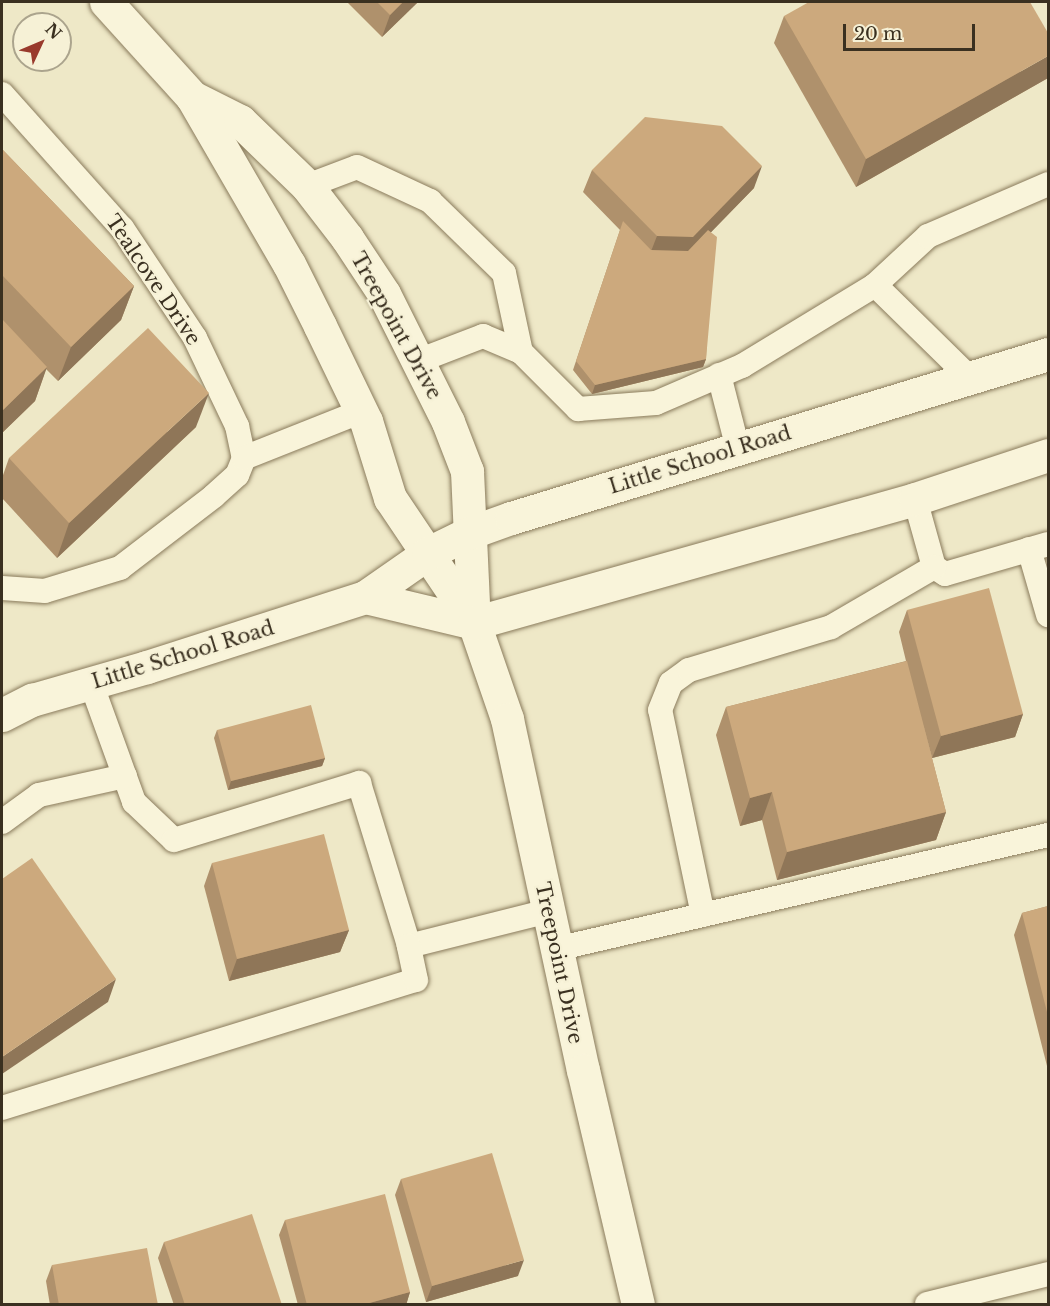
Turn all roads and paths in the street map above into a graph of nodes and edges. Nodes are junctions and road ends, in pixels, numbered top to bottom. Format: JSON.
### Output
{"nodes":[{"id":1,"x":106,"y":2,"type":"edge"},
{"id":2,"x":2,"y":94,"type":"edge"},
{"id":3,"x":192,"y":97,"type":"junction"},
{"id":4,"x":1048,"y":184,"type":"edge"},
{"id":5,"x":307,"y":186,"type":"junction"},
{"id":6,"x":875,"y":285,"type":"junction"},
{"id":7,"x":521,"y":352,"type":"junction"},
{"id":8,"x":1048,"y":354,"type":"edge"},
{"id":9,"x":418,"y":361,"type":"junction"},
{"id":10,"x":719,"y":375,"type":"junction"},
{"id":11,"x":970,"y":378,"type":"junction"},
{"id":12,"x":362,"y":411,"type":"junction"},
{"id":13,"x":738,"y":448,"type":"junction"},
{"id":14,"x":1041,"y":455,"type":"edge"},
{"id":15,"x":244,"y":458,"type":"junction"},
{"id":16,"x":915,"y":499,"type":"junction"},
{"id":17,"x":469,"y":533,"type":"junction"},
{"id":18,"x":1039,"y":547,"type":"edge"},
{"id":19,"x":428,"y":554,"type":"junction"},
{"id":20,"x":934,"y":567,"type":"junction"},
{"id":21,"x":2,"y":588,"type":"edge"},
{"id":22,"x":365,"y":597,"type":"junction"},
{"id":23,"x":1048,"y":615,"type":"edge"},
{"id":24,"x":474,"y":623,"type":"junction"},
{"id":25,"x":91,"y":683,"type":"junction"},
{"id":26,"x":2,"y":715,"type":"edge"},
{"id":27,"x":125,"y":777,"type":"junction"},
{"id":28,"x":2,"y":822,"type":"edge"},
{"id":29,"x":1048,"y":835,"type":"edge"},
{"id":30,"x":548,"y":911,"type":"junction"},
{"id":31,"x":703,"y":915,"type":"junction"},
{"id":32,"x":409,"y":946,"type":"junction"},
{"id":33,"x":556,"y":949,"type":"junction"},
{"id":34,"x":2,"y":1108,"type":"edge"},
{"id":35,"x":1048,"y":1274,"type":"edge"},
{"id":36,"x":638,"y":1305,"type":"edge"},
{"id":37,"x":927,"y":1305,"type":"edge"}],
"edges":[{"from":1,"to":3,"type":"street","name":"Treepoint Drive"},
{"from":2,"to":15,"type":"lane","name":"Tealcove Drive"},
{"from":3,"to":5,"type":"street","name":"Treepoint Drive"},
{"from":3,"to":12,"type":"street","name":"Treepoint Drive"},
{"from":4,"to":6,"type":"lane"},
{"from":5,"to":7,"type":"lane"},
{"from":5,"to":9,"type":"street","name":"Treepoint Drive"},
{"from":6,"to":10,"type":"lane"},
{"from":6,"to":11,"type":"lane"},
{"from":7,"to":9,"type":"lane"},
{"from":7,"to":10,"type":"lane"},
{"from":8,"to":11,"type":"street","name":"Little School Road"},
{"from":9,"to":17,"type":"street","name":"Treepoint Drive"},
{"from":10,"to":13,"type":"lane"},
{"from":11,"to":13,"type":"street","name":"Little School Road"},
{"from":12,"to":15,"type":"lane"},
{"from":12,"to":19,"type":"street","name":"Treepoint Drive"},
{"from":13,"to":17,"type":"street","name":"Little School Road"},
{"from":14,"to":16,"type":"street"},
{"from":15,"to":21,"type":"lane"},
{"from":16,"to":20,"type":"lane"},
{"from":16,"to":24,"type":"street"},
{"from":17,"to":19,"type":"street","name":"Little School Road"},
{"from":17,"to":24,"type":"street","name":"Treepoint Drive"},
{"from":18,"to":20,"type":"lane"},
{"from":18,"to":23,"type":"lane"},
{"from":19,"to":22,"type":"street","name":"Little School Road"},
{"from":19,"to":24,"type":"street","name":"Treepoint Drive"},
{"from":20,"to":31,"type":"lane"},
{"from":22,"to":24,"type":"street"},
{"from":22,"to":25,"type":"street","name":"Little School Road"},
{"from":24,"to":30,"type":"street","name":"Treepoint Drive"},
{"from":25,"to":26,"type":"street","name":"Little School Road"},
{"from":25,"to":27,"type":"lane"},
{"from":27,"to":28,"type":"lane"},
{"from":27,"to":32,"type":"lane"},
{"from":29,"to":31,"type":"lane"},
{"from":30,"to":32,"type":"lane"},
{"from":30,"to":33,"type":"street","name":"Treepoint Drive"},
{"from":31,"to":33,"type":"lane"},
{"from":32,"to":34,"type":"lane"},
{"from":33,"to":36,"type":"street","name":"Treepoint Drive"},
{"from":35,"to":37,"type":"lane"}]}
